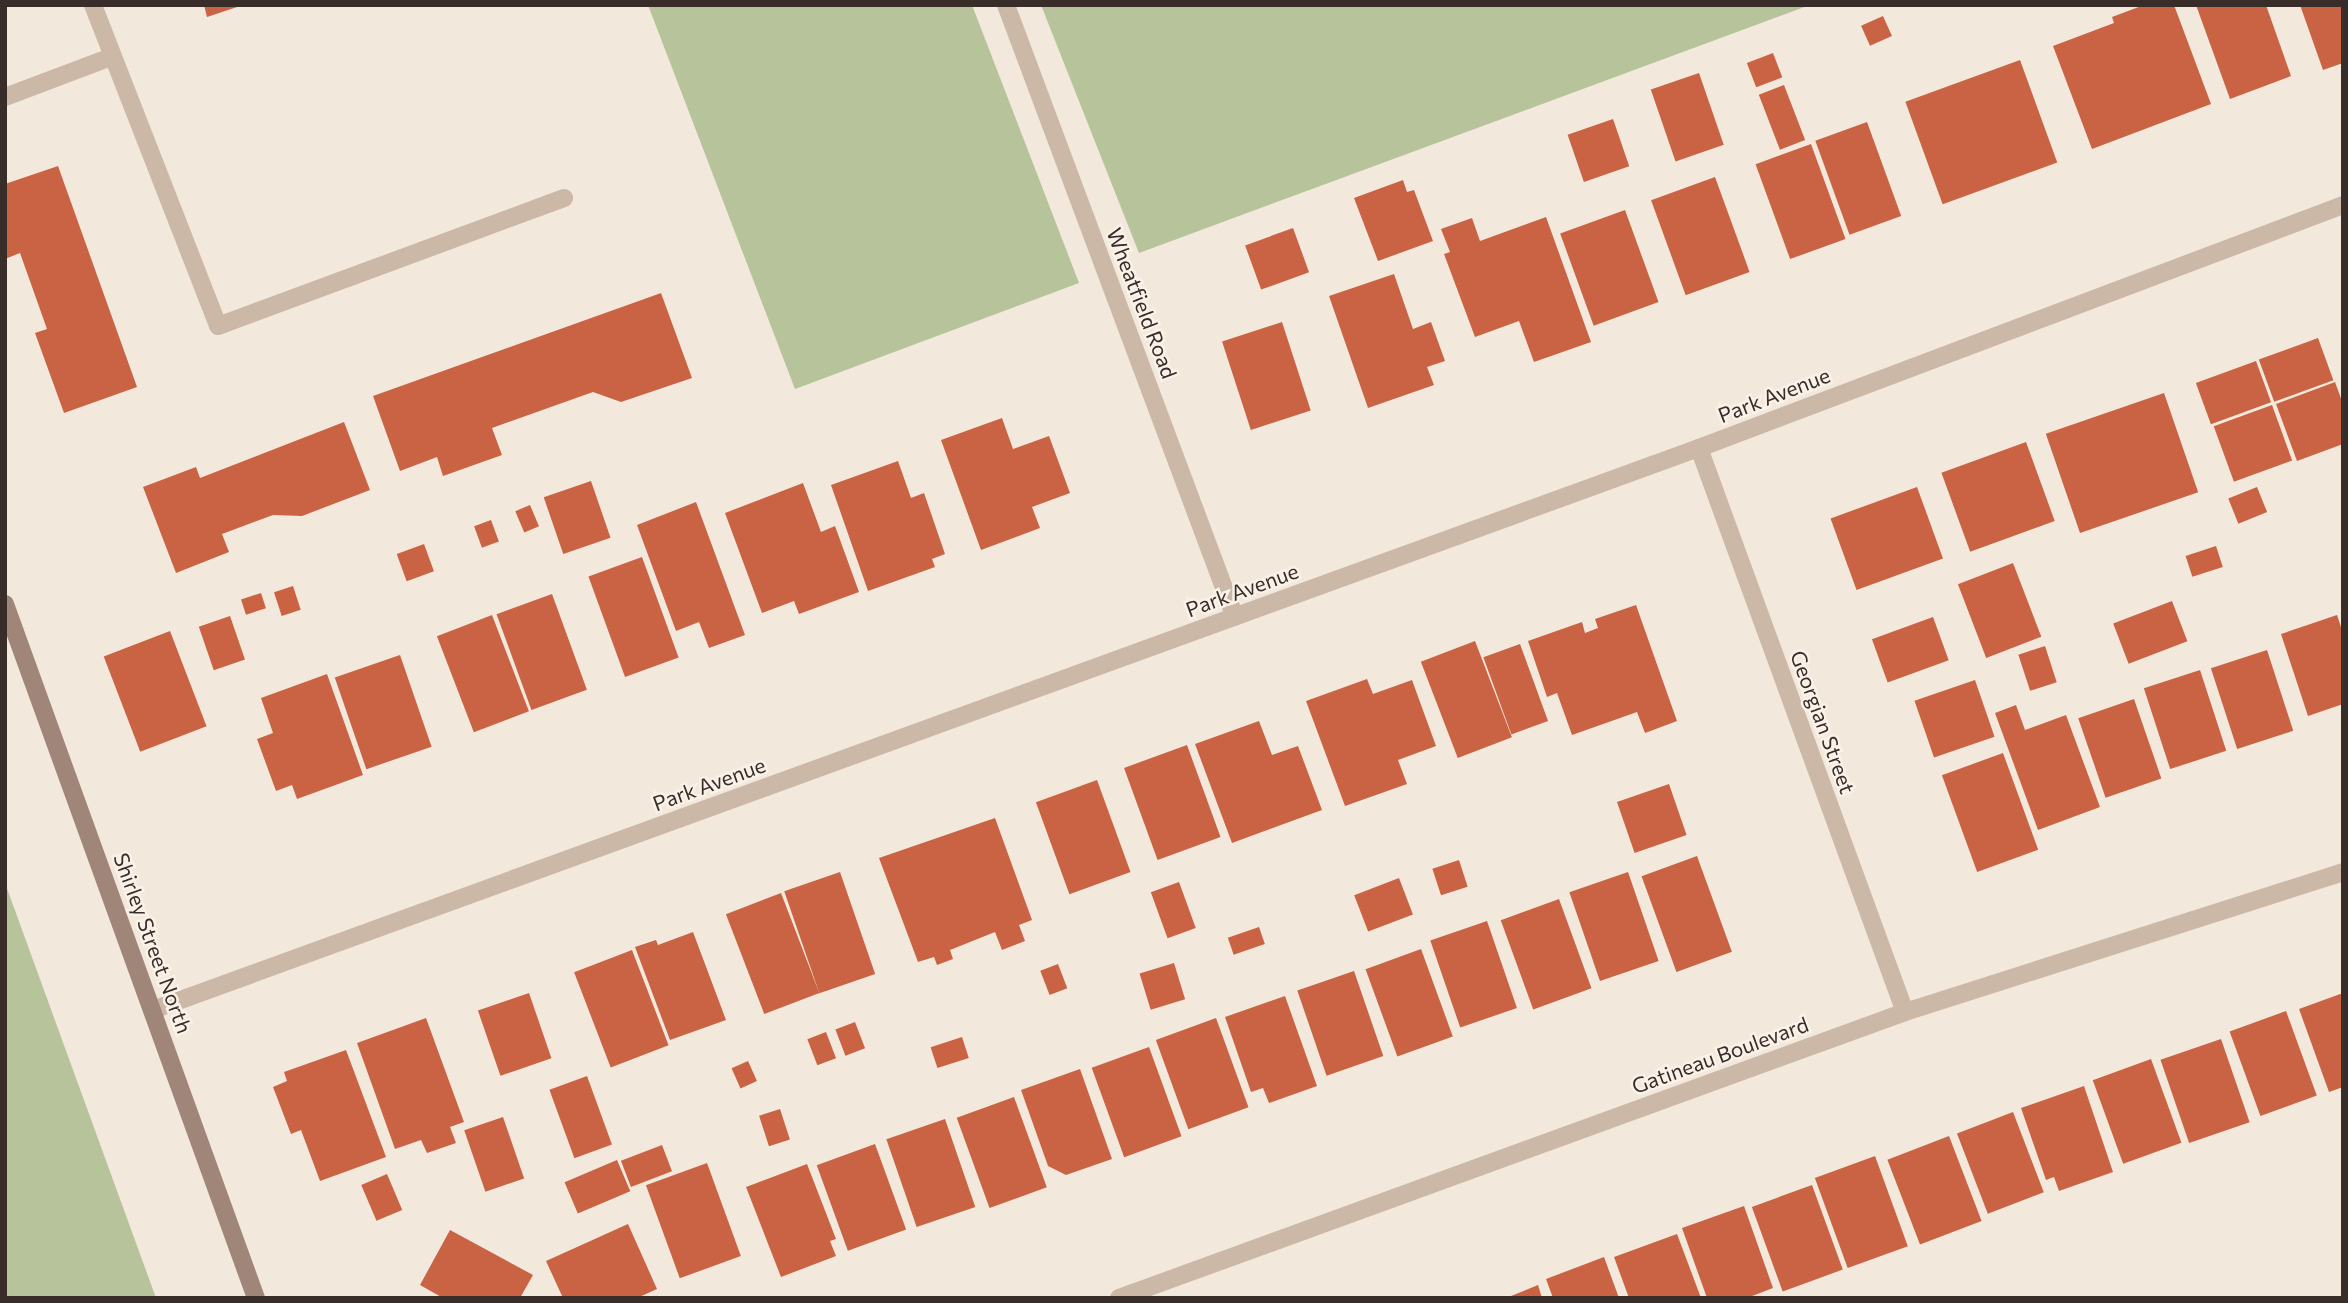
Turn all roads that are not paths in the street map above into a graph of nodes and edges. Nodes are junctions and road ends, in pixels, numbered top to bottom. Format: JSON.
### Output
{"nodes":[{"id":1,"x":93,"y":5,"type":"edge"},
{"id":2,"x":1006,"y":5,"type":"edge"},
{"id":3,"x":111,"y":57,"type":"junction"},
{"id":4,"x":5,"y":97,"type":"edge"},
{"id":5,"x":564,"y":198,"type":"dead end"},
{"id":6,"x":2343,"y":205,"type":"edge"},
{"id":7,"x":1699,"y":448,"type":"junction"},
{"id":8,"x":5,"y":604,"type":"edge"},
{"id":9,"x":1235,"y":617,"type":"junction"},
{"id":10,"x":2343,"y":872,"type":"edge"},
{"id":11,"x":153,"y":1010,"type":"junction"},
{"id":12,"x":1905,"y":1012,"type":"junction"},
{"id":13,"x":256,"y":1298,"type":"edge"},
{"id":14,"x":1119,"y":1298,"type":"edge"}],
"edges":[{"from":1,"to":3,"type":"street"},
{"from":2,"to":9,"type":"street","name":"Wheatfield Road"},
{"from":3,"to":4,"type":"street"},
{"from":3,"to":5,"type":"street"},
{"from":6,"to":7,"type":"street","name":"Park Avenue"},
{"from":7,"to":9,"type":"street","name":"Park Avenue"},
{"from":7,"to":12,"type":"street","name":"Georgian Street"},
{"from":8,"to":11,"type":"main road","name":"Shirley Street North"},
{"from":9,"to":11,"type":"street","name":"Park Avenue"},
{"from":10,"to":12,"type":"street","name":"Gatineau Boulevard"},
{"from":11,"to":13,"type":"main road","name":"Shirley Street North"},
{"from":12,"to":14,"type":"street","name":"Gatineau Boulevard"}]}
